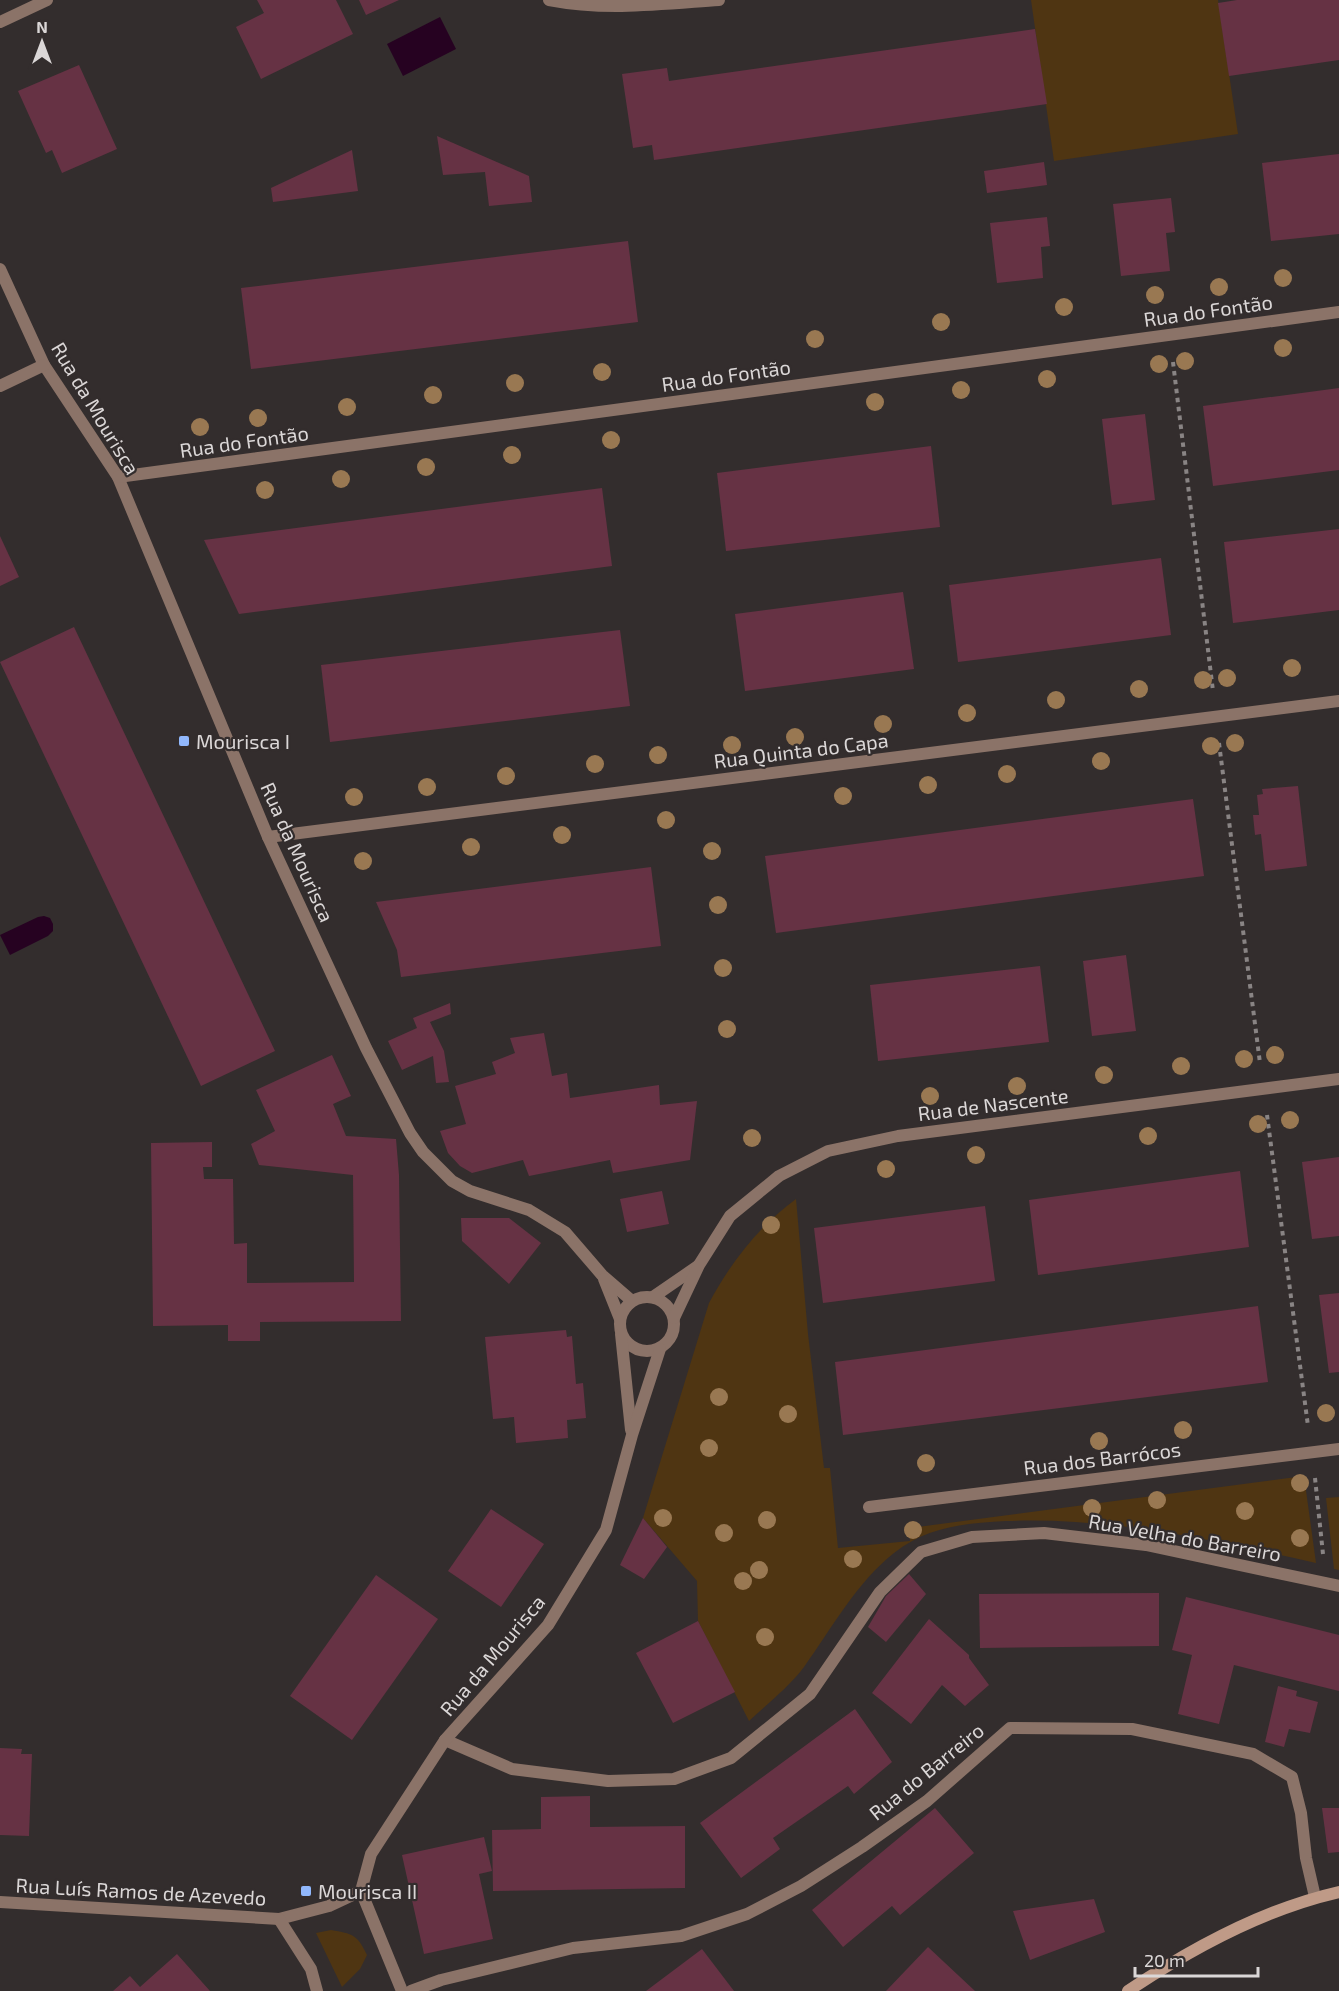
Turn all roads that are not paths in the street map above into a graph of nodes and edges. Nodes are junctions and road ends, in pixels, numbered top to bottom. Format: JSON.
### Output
{"nodes":[{"id":1,"x":47,"y":0,"type":"edge"},
{"id":2,"x":549,"y":0,"type":"edge"},
{"id":3,"x":718,"y":0,"type":"edge"},
{"id":4,"x":634,"y":3,"type":"edge"},
{"id":5,"x":0,"y":22,"type":"edge"},
{"id":6,"x":0,"y":269,"type":"edge"},
{"id":7,"x":1339,"y":312,"type":"edge"},
{"id":8,"x":44,"y":365,"type":"junction"},
{"id":9,"x":0,"y":386,"type":"edge"},
{"id":10,"x":118,"y":477,"type":"junction"},
{"id":11,"x":1339,"y":701,"type":"edge"},
{"id":12,"x":268,"y":837,"type":"junction"},
{"id":13,"x":1339,"y":1079,"type":"edge"},
{"id":14,"x":699,"y":1265,"type":"junction"},
{"id":15,"x":602,"y":1275,"type":"junction"},
{"id":16,"x":653,"y":1297,"type":"junction"},
{"id":17,"x":632,"y":1301,"type":"junction"},
{"id":18,"x":674,"y":1318,"type":"junction"},
{"id":19,"x":620,"y":1319,"type":"junction"},
{"id":20,"x":621,"y":1333,"type":"junction"},
{"id":21,"x":660,"y":1349,"type":"junction"},
{"id":22,"x":632,"y":1435,"type":"junction"},
{"id":23,"x":1339,"y":1449,"type":"edge"},
{"id":24,"x":869,"y":1507,"type":"dead end"},
{"id":25,"x":1339,"y":1586,"type":"edge"},
{"id":26,"x":445,"y":1740,"type":"junction"},
{"id":27,"x":361,"y":1891,"type":"junction"},
{"id":28,"x":1339,"y":1892,"type":"edge"},
{"id":29,"x":1315,"y":1897,"type":"junction"},
{"id":30,"x":0,"y":1902,"type":"edge"},
{"id":31,"x":279,"y":1919,"type":"junction"},
{"id":32,"x":317,"y":1991,"type":"edge"},
{"id":33,"x":402,"y":1991,"type":"edge"},
{"id":34,"x":411,"y":1991,"type":"edge"},
{"id":35,"x":1128,"y":1991,"type":"edge"}],
"edges":[{"from":1,"to":5,"type":"street"},
{"from":2,"to":4,"type":"street"},
{"from":3,"to":4,"type":"street"},
{"from":6,"to":8,"type":"street","name":"Rua da Mourisca"},
{"from":7,"to":10,"type":"street","name":"Rua do Fontão"},
{"from":8,"to":9,"type":"street"},
{"from":8,"to":10,"type":"street","name":"Rua da Mourisca"},
{"from":10,"to":12,"type":"street","name":"Rua da Mourisca"},
{"from":11,"to":12,"type":"street","name":"Rua Quinta do Capa"},
{"from":12,"to":15,"type":"street","name":"Rua da Mourisca"},
{"from":13,"to":14,"type":"street","name":"Rua de Nascente"},
{"from":14,"to":16,"type":"street"},
{"from":14,"to":18,"type":"street","name":"Rua de Nascente"},
{"from":15,"to":17,"type":"street","name":"Rua da Mourisca"},
{"from":15,"to":19,"type":"street","name":"Rua da Mourisca"},
{"from":16,"to":17,"type":"street"},
{"from":16,"to":18,"type":"street"},
{"from":17,"to":19,"type":"street"},
{"from":18,"to":21,"type":"street"},
{"from":19,"to":20,"type":"street"},
{"from":20,"to":21,"type":"street"},
{"from":20,"to":22,"type":"street","name":"Rua da Mourisca"},
{"from":21,"to":22,"type":"street","name":"Rua da Mourisca"},
{"from":22,"to":26,"type":"street","name":"Rua da Mourisca"},
{"from":23,"to":24,"type":"street","name":"Rua dos Barrócos"},
{"from":25,"to":26,"type":"street","name":"Rua Velha do Barreiro"},
{"from":26,"to":27,"type":"street","name":"Rua da Mourisca"},
{"from":27,"to":31,"type":"street","name":"Rua Luís Ramos de Azevedo"},
{"from":27,"to":33,"type":"street"},
{"from":28,"to":29,"type":"main road"},
{"from":29,"to":34,"type":"street","name":"Rua do Barreiro"},
{"from":29,"to":35,"type":"main road"},
{"from":30,"to":31,"type":"street","name":"Rua Luís Ramos de Azevedo"},
{"from":31,"to":32,"type":"street"}]}
